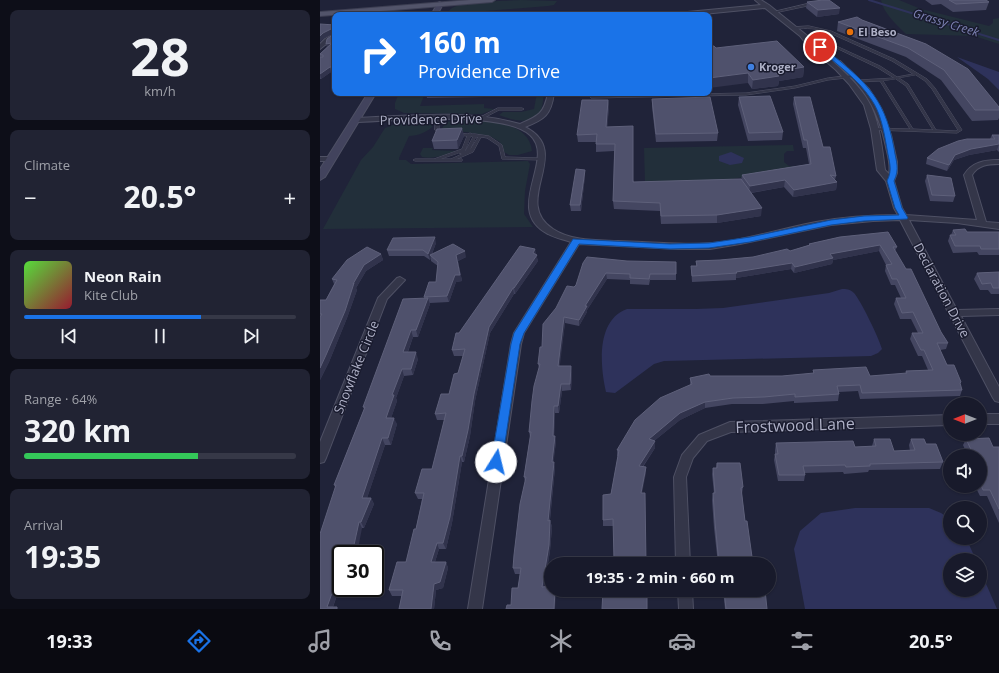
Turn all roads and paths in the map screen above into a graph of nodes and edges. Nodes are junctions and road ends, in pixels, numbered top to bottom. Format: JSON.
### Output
{"nodes":[{"id":1,"x":412,"y":0,"type":"edge"},
{"id":2,"x":447,"y":0,"type":"edge"},
{"id":3,"x":492,"y":0,"type":"edge"},
{"id":4,"x":758,"y":0,"type":"edge"},
{"id":5,"x":438,"y":2,"type":"edge"},
{"id":6,"x":814,"y":4,"type":"edge"},
{"id":7,"x":767,"y":6,"type":"junction"},
{"id":8,"x":320,"y":8,"type":"edge"},
{"id":9,"x":340,"y":12,"type":"edge"},
{"id":10,"x":435,"y":12,"type":"edge"},
{"id":11,"x":707,"y":12,"type":"edge"},
{"id":12,"x":774,"y":12,"type":"junction"},
{"id":13,"x":332,"y":13,"type":"edge"},
{"id":14,"x":320,"y":14,"type":"edge"},
{"id":15,"x":794,"y":28,"type":"junction"},
{"id":16,"x":830,"y":32,"type":"junction"},
{"id":17,"x":803,"y":36,"type":"junction"},
{"id":18,"x":332,"y":37,"type":"edge"},
{"id":19,"x":320,"y":47,"type":"edge"},
{"id":20,"x":916,"y":74,"type":"junction"},
{"id":21,"x":845,"y":78,"type":"junction"},
{"id":22,"x":857,"y":78,"type":"junction"},
{"id":23,"x":897,"y":78,"type":"junction"},
{"id":24,"x":881,"y":80,"type":"junction"},
{"id":25,"x":777,"y":90,"type":"junction"},
{"id":26,"x":786,"y":91,"type":"dead end"},
{"id":27,"x":370,"y":96,"type":"edge"},
{"id":28,"x":550,"y":96,"type":"edge"},
{"id":29,"x":591,"y":96,"type":"edge"},
{"id":30,"x":522,"y":109,"type":"dead end"},
{"id":31,"x":438,"y":118,"type":"junction"},
{"id":32,"x":481,"y":118,"type":"junction"},
{"id":33,"x":355,"y":120,"type":"junction"},
{"id":34,"x":521,"y":126,"type":"junction"},
{"id":35,"x":875,"y":129,"type":"junction"},
{"id":36,"x":887,"y":129,"type":"junction"},
{"id":37,"x":912,"y":130,"type":"junction"},
{"id":38,"x":935,"y":131,"type":"junction"},
{"id":39,"x":445,"y":134,"type":"edge"},
{"id":40,"x":453,"y":134,"type":"edge"},
{"id":41,"x":470,"y":134,"type":"junction"},
{"id":42,"x":478,"y":135,"type":"junction"},
{"id":43,"x":320,"y":159,"type":"edge"},
{"id":44,"x":331,"y":159,"type":"junction"},
{"id":45,"x":541,"y":159,"type":"junction"},
{"id":46,"x":415,"y":160,"type":"dead end"},
{"id":47,"x":434,"y":160,"type":"junction"},
{"id":48,"x":441,"y":160,"type":"junction"},
{"id":49,"x":450,"y":160,"type":"junction"},
{"id":50,"x":461,"y":160,"type":"dead end"},
{"id":51,"x":999,"y":162,"type":"edge"},
{"id":52,"x":320,"y":177,"type":"edge"},
{"id":53,"x":890,"y":181,"type":"junction"},
{"id":54,"x":904,"y":218,"type":"junction"},
{"id":55,"x":982,"y":224,"type":"junction"},
{"id":56,"x":999,"y":226,"type":"edge"},
{"id":57,"x":576,"y":241,"type":"junction"},
{"id":58,"x":400,"y":280,"type":"dead end"},
{"id":59,"x":999,"y":312,"type":"edge"},
{"id":60,"x":954,"y":313,"type":"junction"},
{"id":61,"x":999,"y":398,"type":"edge"},
{"id":62,"x":999,"y":418,"type":"edge"},
{"id":63,"x":987,"y":419,"type":"edge"},
{"id":64,"x":943,"y":420,"type":"edge"},
{"id":65,"x":320,"y":458,"type":"edge"},
{"id":66,"x":683,"y":557,"type":"edge"},
{"id":67,"x":685,"y":597,"type":"edge"},
{"id":68,"x":474,"y":609,"type":"edge"},
{"id":69,"x":686,"y":609,"type":"edge"}],
"edges":[{"from":1,"to":8,"type":"main road"},
{"from":2,"to":5,"type":"main road"},
{"from":3,"to":5,"type":"main road"},
{"from":4,"to":7,"type":"street","name":"Declaration Drive"},
{"from":5,"to":9,"type":"main road"},
{"from":5,"to":10,"type":"main road"},
{"from":6,"to":12,"type":"lane"},
{"from":7,"to":11,"type":"street"},
{"from":7,"to":12,"type":"street","name":"Declaration Drive"},
{"from":12,"to":15,"type":"street","name":"Declaration Drive"},
{"from":13,"to":14,"type":"main road"},
{"from":15,"to":16,"type":"lane"},
{"from":15,"to":17,"type":"street","name":"Declaration Drive"},
{"from":16,"to":20,"type":"lane"},
{"from":16,"to":23,"type":"lane"},
{"from":17,"to":21,"type":"street","name":"Declaration Drive"},
{"from":17,"to":22,"type":"street","name":"Declaration Drive"},
{"from":18,"to":19,"type":"street"},
{"from":20,"to":23,"type":"lane"},
{"from":20,"to":38,"type":"lane"},
{"from":21,"to":22,"type":"lane"},
{"from":21,"to":25,"type":"lane"},
{"from":21,"to":35,"type":"street","name":"Declaration Drive"},
{"from":22,"to":24,"type":"lane"},
{"from":22,"to":36,"type":"street","name":"Declaration Drive"},
{"from":23,"to":24,"type":"lane"},
{"from":23,"to":38,"type":"lane"},
{"from":24,"to":37,"type":"lane"},
{"from":25,"to":26,"type":"lane"},
{"from":25,"to":29,"type":"lane"},
{"from":27,"to":33,"type":"main road"},
{"from":28,"to":34,"type":"street"},
{"from":30,"to":32,"type":"lane"},
{"from":31,"to":32,"type":"street","name":"Providence Drive"},
{"from":31,"to":33,"type":"street","name":"Providence Drive"},
{"from":31,"to":39,"type":"lane"},
{"from":32,"to":34,"type":"street","name":"Providence Drive"},
{"from":33,"to":44,"type":"main road"},
{"from":34,"to":45,"type":"street","name":"Providence Drive"},
{"from":35,"to":36,"type":"lane"},
{"from":35,"to":53,"type":"street","name":"Declaration Drive"},
{"from":36,"to":37,"type":"lane"},
{"from":36,"to":53,"type":"street","name":"Declaration Drive"},
{"from":37,"to":38,"type":"lane"},
{"from":40,"to":41,"type":"lane"},
{"from":41,"to":42,"type":"lane"},
{"from":41,"to":47,"type":"lane"},
{"from":42,"to":45,"type":"lane"},
{"from":42,"to":48,"type":"lane"},
{"from":42,"to":49,"type":"lane"},
{"from":43,"to":44,"type":"street"},
{"from":44,"to":52,"type":"main road"},
{"from":45,"to":57,"type":"street","name":"Providence Drive"},
{"from":46,"to":47,"type":"lane"},
{"from":47,"to":48,"type":"lane"},
{"from":48,"to":49,"type":"lane"},
{"from":49,"to":50,"type":"lane"},
{"from":51,"to":55,"type":"street"},
{"from":53,"to":54,"type":"street","name":"Declaration Drive"},
{"from":54,"to":55,"type":"street","name":"Providence Drive"},
{"from":54,"to":57,"type":"street","name":"Providence Drive"},
{"from":54,"to":60,"type":"street","name":"Declaration Drive"},
{"from":55,"to":56,"type":"street","name":"Providence Drive"},
{"from":57,"to":68,"type":"street"},
{"from":58,"to":65,"type":"street","name":"Snowflake Circle"},
{"from":59,"to":60,"type":"street"},
{"from":60,"to":61,"type":"street","name":"Declaration Drive"},
{"from":62,"to":63,"type":"street"},
{"from":64,"to":66,"type":"street","name":"Frostwood Lane"},
{"from":67,"to":69,"type":"street"}]}
